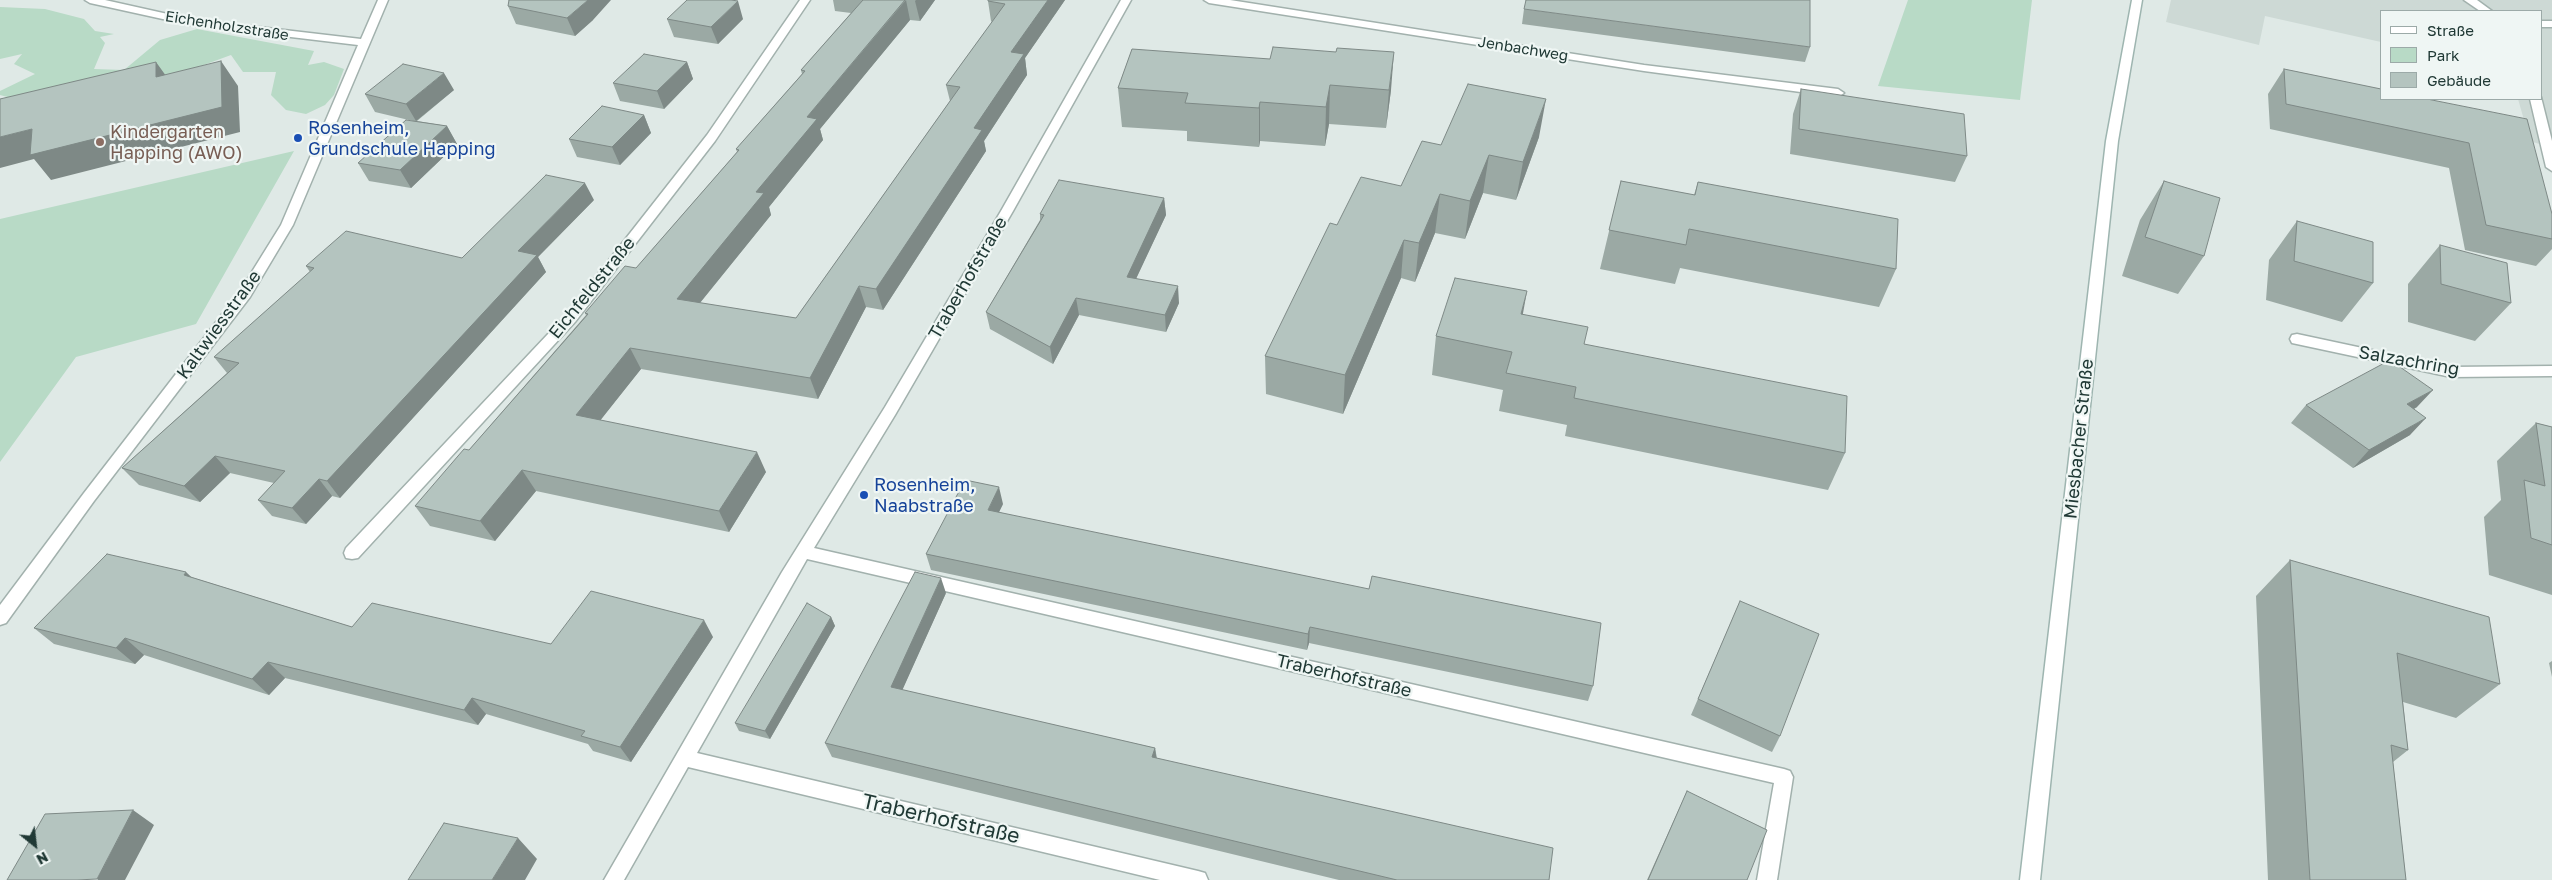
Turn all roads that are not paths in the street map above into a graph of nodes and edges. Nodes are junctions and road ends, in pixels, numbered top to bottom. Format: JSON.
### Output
{"nodes":[{"id":1,"x":90,"y":0,"type":"edge"},
{"id":2,"x":383,"y":0,"type":"edge"},
{"id":3,"x":805,"y":0,"type":"edge"},
{"id":4,"x":1126,"y":0,"type":"edge"},
{"id":5,"x":1208,"y":0,"type":"edge"},
{"id":6,"x":2137,"y":0,"type":"edge"},
{"id":7,"x":2470,"y":0,"type":"edge"},
{"id":8,"x":2485,"y":10,"type":"edge"},
{"id":9,"x":366,"y":43,"type":"junction"},
{"id":10,"x":1838,"y":93,"type":"edge"},
{"id":11,"x":2536,"y":100,"type":"edge"},
{"id":12,"x":2552,"y":166,"type":"edge"},
{"id":13,"x":2297,"y":339,"type":"dead end"},
{"id":14,"x":2552,"y":371,"type":"edge"},
{"id":15,"x":803,"y":552,"type":"junction"},
{"id":16,"x":352,"y":553,"type":"dead end"},
{"id":17,"x":0,"y":618,"type":"edge"},
{"id":18,"x":684,"y":758,"type":"junction"},
{"id":19,"x":614,"y":880,"type":"edge"},
{"id":20,"x":1198,"y":880,"type":"edge"},
{"id":21,"x":1767,"y":880,"type":"edge"},
{"id":22,"x":2030,"y":880,"type":"edge"}],
"edges":[{"from":1,"to":9,"type":"street","name":"Eichenholzstraße"},
{"from":2,"to":9,"type":"street","name":"Kaltwiesstraße"},
{"from":3,"to":16,"type":"street","name":"Eichfeldstraße"},
{"from":4,"to":15,"type":"street","name":"Traberhofstraße"},
{"from":5,"to":10,"type":"street","name":"Jenbachweg"},
{"from":6,"to":22,"type":"street","name":"Miesbacher Straße"},
{"from":7,"to":8,"type":"street"},
{"from":9,"to":17,"type":"street","name":"Kaltwiesstraße"},
{"from":11,"to":12,"type":"street"},
{"from":13,"to":14,"type":"street","name":"Salzachring"},
{"from":15,"to":18,"type":"street","name":"Traberhofstraße"},
{"from":15,"to":21,"type":"street","name":"Traberhofstraße"},
{"from":18,"to":19,"type":"street","name":"Traberhofstraße"},
{"from":18,"to":20,"type":"street","name":"Traberhofstraße"}]}
